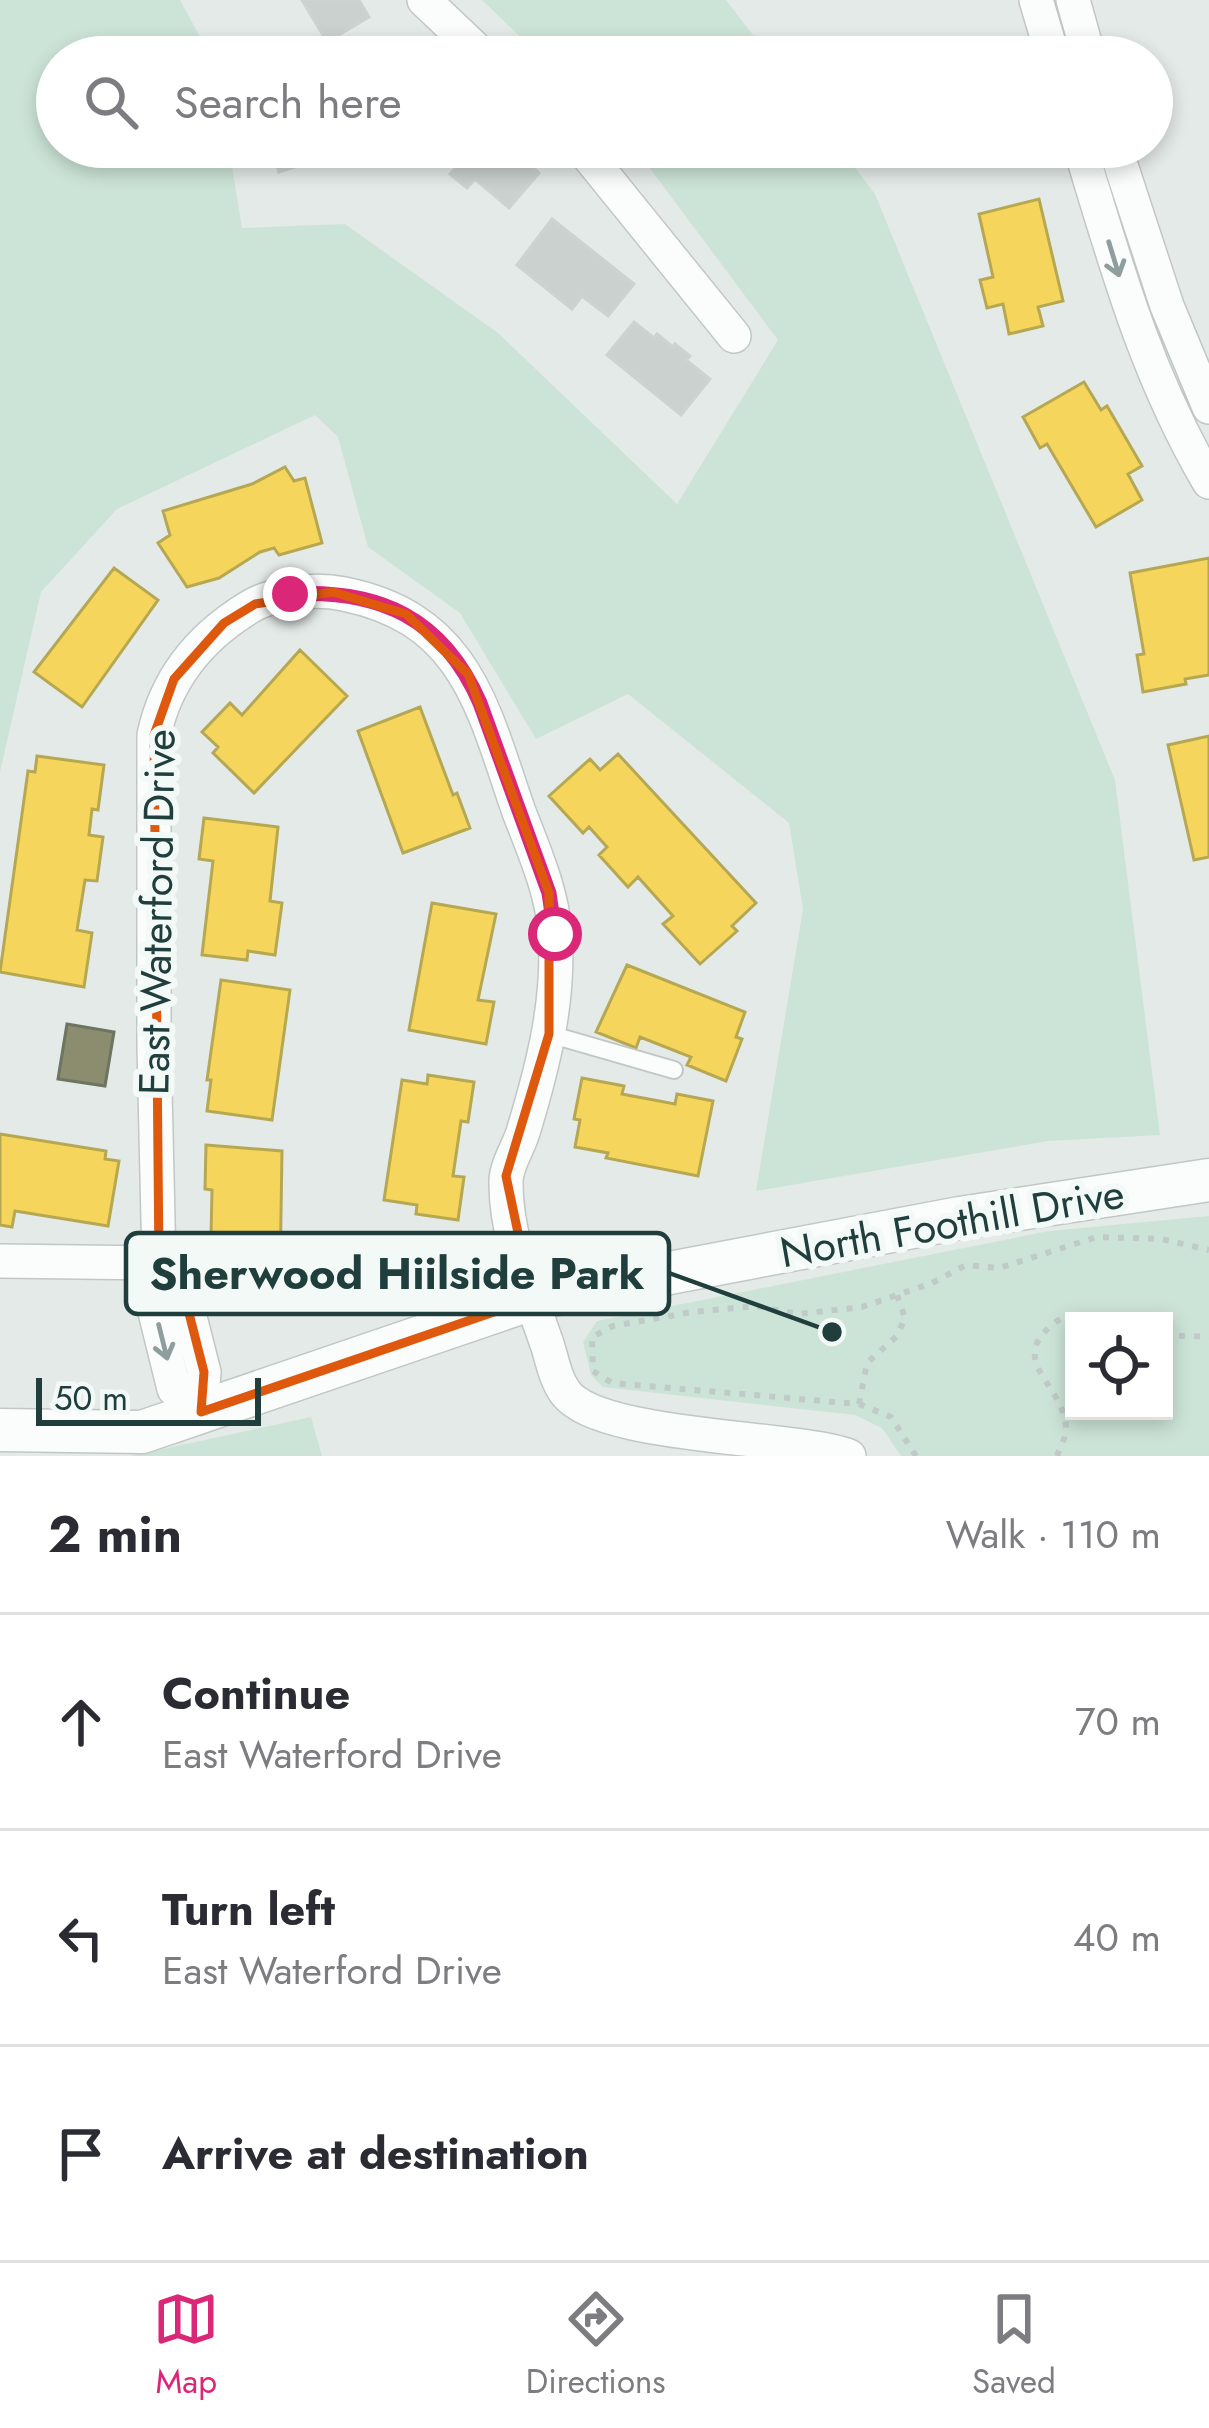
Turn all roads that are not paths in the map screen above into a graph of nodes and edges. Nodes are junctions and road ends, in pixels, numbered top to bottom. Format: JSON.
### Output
{"nodes":[{"id":1,"x":424,"y":0,"type":"edge"},
{"id":2,"x":1036,"y":0,"type":"edge"},
{"id":3,"x":1073,"y":0,"type":"edge"},
{"id":4,"x":462,"y":36,"type":"edge"},
{"id":5,"x":1047,"y":36,"type":"edge"},
{"id":6,"x":1083,"y":36,"type":"edge"},
{"id":7,"x":598,"y":168,"type":"edge"},
{"id":8,"x":1086,"y":168,"type":"edge"},
{"id":9,"x":1122,"y":168,"type":"edge"},
{"id":10,"x":734,"y":336,"type":"dead end"},
{"id":11,"x":1209,"y":407,"type":"edge"},
{"id":12,"x":1209,"y":482,"type":"edge"},
{"id":13,"x":549,"y":1034,"type":"junction"},
{"id":14,"x":674,"y":1070,"type":"dead end"},
{"id":15,"x":1209,"y":1180,"type":"edge"},
{"id":16,"x":0,"y":1261,"type":"edge"},
{"id":17,"x":159,"y":1263,"type":"junction"},
{"id":18,"x":532,"y":1299,"type":"junction"},
{"id":19,"x":201,"y":1412,"type":"junction"},
{"id":20,"x":0,"y":1430,"type":"edge"},
{"id":21,"x":849,"y":1456,"type":"edge"}],
"edges":[{"from":1,"to":4,"type":"street"},
{"from":2,"to":5,"type":"street"},
{"from":3,"to":6,"type":"street"},
{"from":7,"to":10,"type":"street"},
{"from":8,"to":12,"type":"street","one_way":true},
{"from":9,"to":11,"type":"street"},
{"from":13,"to":14,"type":"lane"},
{"from":13,"to":17,"type":"street","name":"East Waterford Drive"},
{"from":13,"to":18,"type":"street","name":"East Waterford Drive"},
{"from":15,"to":18,"type":"street","name":"North Foothill Drive"},
{"from":16,"to":17,"type":"street"},
{"from":17,"to":19,"type":"street","name":"East Waterford Drive"},
{"from":18,"to":19,"type":"street","name":"North Foothill Drive"},
{"from":18,"to":21,"type":"street"},
{"from":19,"to":20,"type":"street","name":"North Foothill Drive"}]}
